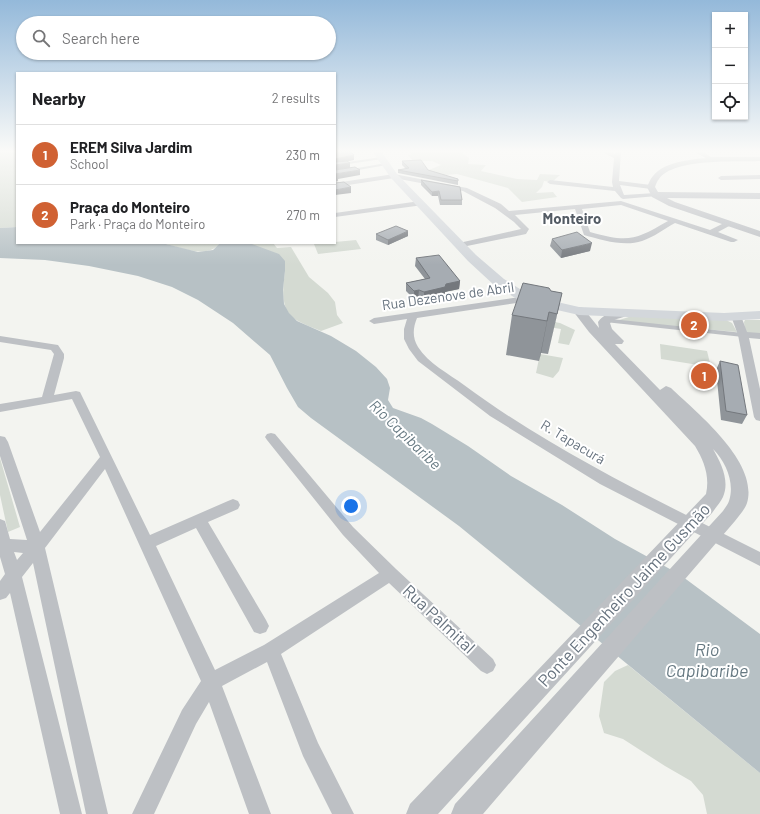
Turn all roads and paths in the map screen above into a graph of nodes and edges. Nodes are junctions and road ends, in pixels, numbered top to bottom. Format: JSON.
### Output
{"nodes":[{"id":1,"x":407,"y":189,"type":"edge"},
{"id":2,"x":465,"y":189,"type":"edge"},
{"id":3,"x":616,"y":189,"type":"edge"},
{"id":4,"x":638,"y":189,"type":"edge"},
{"id":5,"x":653,"y":191,"type":"junction"},
{"id":6,"x":760,"y":196,"type":"edge"},
{"id":7,"x":622,"y":200,"type":"junction"},
{"id":8,"x":420,"y":202,"type":"junction"},
{"id":9,"x":578,"y":206,"type":"junction"},
{"id":10,"x":508,"y":213,"type":"junction"},
{"id":11,"x":336,"y":215,"type":"edge"},
{"id":12,"x":674,"y":221,"type":"junction"},
{"id":13,"x":728,"y":223,"type":"junction"},
{"id":14,"x":710,"y":233,"type":"junction"},
{"id":15,"x":760,"y":234,"type":"edge"},
{"id":16,"x":734,"y":240,"type":"dead end"},
{"id":17,"x":462,"y":245,"type":"junction"},
{"id":18,"x":499,"y":282,"type":"junction"},
{"id":19,"x":527,"y":299,"type":"junction"},
{"id":20,"x":647,"y":306,"type":"junction"},
{"id":21,"x":579,"y":311,"type":"junction"},
{"id":22,"x":623,"y":313,"type":"junction"},
{"id":23,"x":760,"y":315,"type":"edge"},
{"id":24,"x":413,"y":316,"type":"junction"},
{"id":25,"x":736,"y":316,"type":"junction"},
{"id":26,"x":374,"y":321,"type":"dead end"},
{"id":27,"x":602,"y":326,"type":"junction"},
{"id":28,"x":743,"y":335,"type":"junction"},
{"id":29,"x":760,"y":336,"type":"edge"},
{"id":30,"x":0,"y":339,"type":"edge"},
{"id":31,"x":47,"y":400,"type":"junction"},
{"id":32,"x":0,"y":408,"type":"edge"},
{"id":33,"x":760,"y":417,"type":"edge"},
{"id":34,"x":271,"y":437,"type":"dead end"},
{"id":35,"x":0,"y":440,"type":"edge"},
{"id":36,"x":107,"y":458,"type":"junction"},
{"id":37,"x":232,"y":504,"type":"dead end"},
{"id":38,"x":199,"y":520,"type":"junction"},
{"id":39,"x":0,"y":525,"type":"edge"},
{"id":40,"x":147,"y":543,"type":"junction"},
{"id":41,"x":2,"y":545,"type":"edge"},
{"id":42,"x":36,"y":547,"type":"junction"},
{"id":43,"x":760,"y":559,"type":"edge"},
{"id":44,"x":390,"y":574,"type":"junction"},
{"id":45,"x":14,"y":576,"type":"junction"},
{"id":46,"x":0,"y":593,"type":"edge"},
{"id":47,"x":260,"y":626,"type":"dead end"},
{"id":48,"x":270,"y":651,"type":"junction"},
{"id":49,"x":487,"y":664,"type":"dead end"},
{"id":50,"x":211,"y":682,"type":"junction"},
{"id":51,"x":70,"y":814,"type":"edge"},
{"id":52,"x":97,"y":814,"type":"edge"},
{"id":53,"x":143,"y":814,"type":"edge"},
{"id":54,"x":260,"y":814,"type":"edge"},
{"id":55,"x":344,"y":814,"type":"edge"},
{"id":56,"x":420,"y":814,"type":"edge"},
{"id":57,"x":465,"y":814,"type":"edge"}],
"edges":[{"from":1,"to":8,"type":"main road"},
{"from":2,"to":10,"type":"street"},
{"from":3,"to":7,"type":"street"},
{"from":4,"to":5,"type":"street"},
{"from":5,"to":6,"type":"street"},
{"from":5,"to":7,"type":"street"},
{"from":5,"to":13,"type":"street"},
{"from":7,"to":9,"type":"street"},
{"from":7,"to":12,"type":"street"},
{"from":8,"to":11,"type":"street"},
{"from":8,"to":17,"type":"main road"},
{"from":9,"to":10,"type":"street"},
{"from":9,"to":12,"type":"street"},
{"from":10,"to":17,"type":"street"},
{"from":12,"to":14,"type":"street"},
{"from":13,"to":14,"type":"street"},
{"from":13,"to":15,"type":"street"},
{"from":14,"to":16,"type":"street"},
{"from":17,"to":18,"type":"main road"},
{"from":18,"to":19,"type":"main road"},
{"from":18,"to":20,"type":"main road"},
{"from":19,"to":21,"type":"main road"},
{"from":19,"to":24,"type":"street","name":"Rua Dezenove de Abril"},
{"from":20,"to":21,"type":"main road"},
{"from":20,"to":25,"type":"main road"},
{"from":21,"to":22,"type":"main road"},
{"from":21,"to":27,"type":"street","name":"Ponte Engenheiro Jaime Gusmão"},
{"from":22,"to":25,"type":"main road"},
{"from":22,"to":27,"type":"street"},
{"from":23,"to":25,"type":"main road"},
{"from":24,"to":26,"type":"street","name":"Rua Dezenove de Abril"},
{"from":24,"to":43,"type":"street","name":"R. Tapacurá"},
{"from":25,"to":28,"type":"street"},
{"from":27,"to":28,"type":"street"},
{"from":27,"to":56,"type":"street","name":"Ponte Engenheiro Jaime Gusmão"},
{"from":27,"to":57,"type":"street","name":"Ponte Engenheiro Jaime Gusmão"},
{"from":28,"to":29,"type":"street"},
{"from":28,"to":33,"type":"street"},
{"from":30,"to":31,"type":"street"},
{"from":31,"to":32,"type":"street"},
{"from":31,"to":36,"type":"street"},
{"from":34,"to":44,"type":"street","name":"Rua Palmital"},
{"from":35,"to":42,"type":"street"},
{"from":36,"to":40,"type":"street"},
{"from":36,"to":42,"type":"street"},
{"from":37,"to":38,"type":"street"},
{"from":38,"to":40,"type":"street"},
{"from":38,"to":47,"type":"street"},
{"from":39,"to":41,"type":"street"},
{"from":40,"to":50,"type":"street"},
{"from":41,"to":42,"type":"street"},
{"from":41,"to":45,"type":"street"},
{"from":42,"to":45,"type":"street"},
{"from":42,"to":52,"type":"street"},
{"from":44,"to":48,"type":"street"},
{"from":44,"to":49,"type":"street","name":"Rua Palmital"},
{"from":45,"to":46,"type":"street"},
{"from":45,"to":51,"type":"street"},
{"from":48,"to":50,"type":"street"},
{"from":48,"to":55,"type":"street"},
{"from":50,"to":53,"type":"street"},
{"from":50,"to":54,"type":"street"}]}
